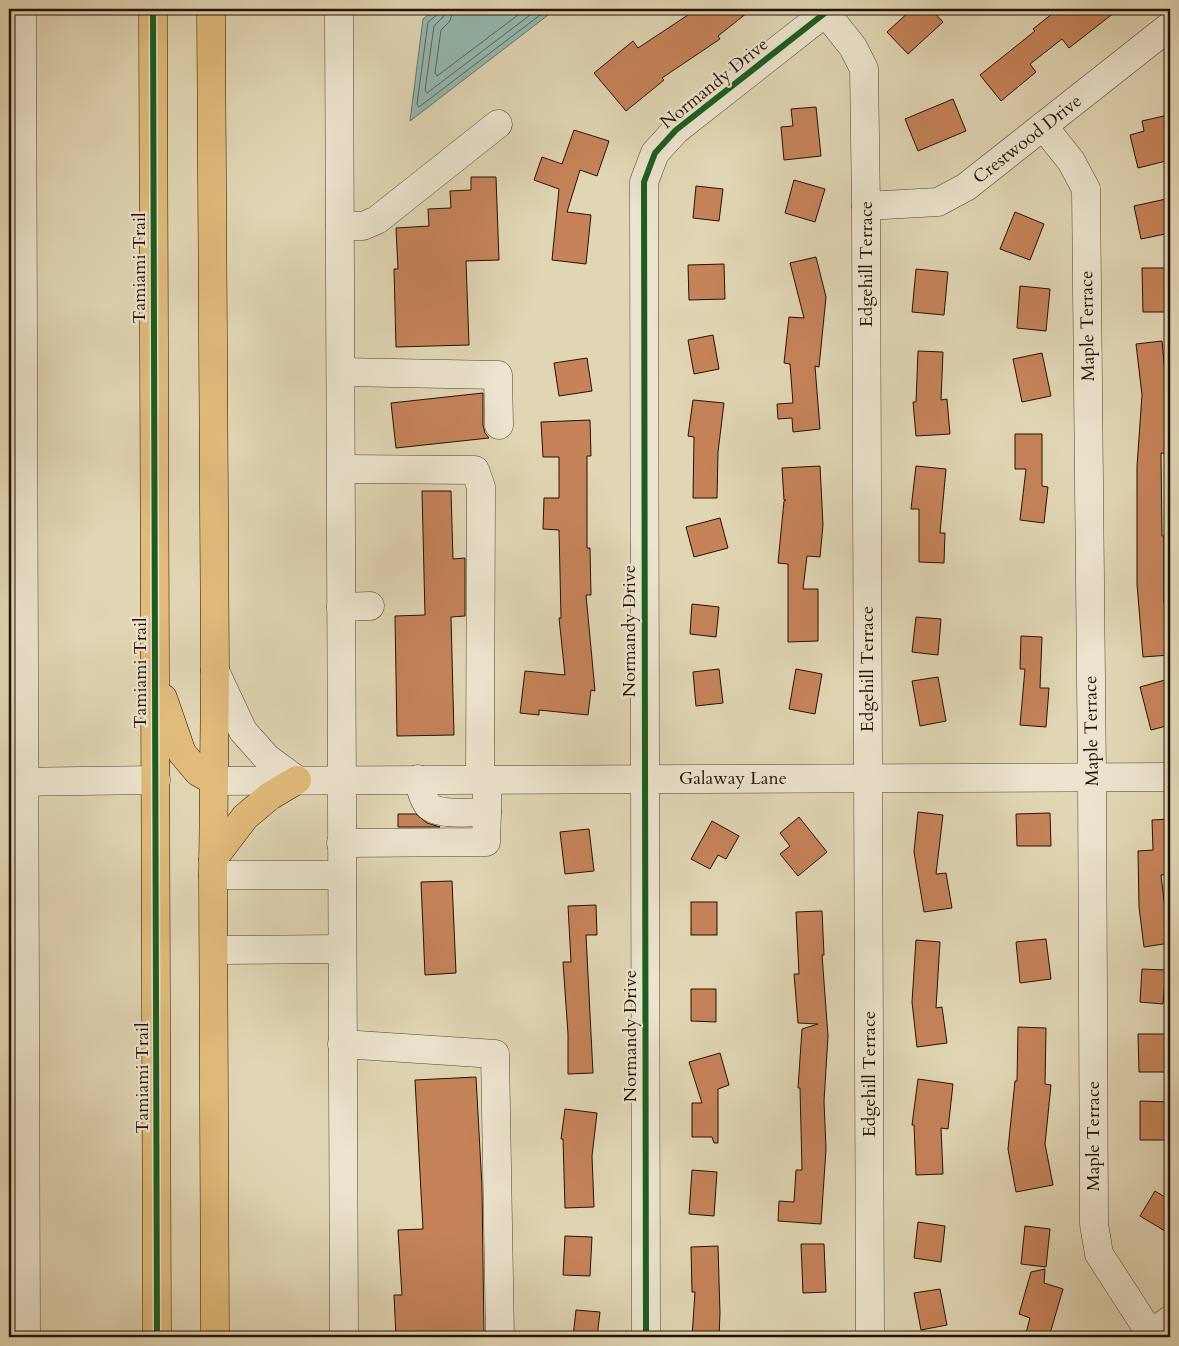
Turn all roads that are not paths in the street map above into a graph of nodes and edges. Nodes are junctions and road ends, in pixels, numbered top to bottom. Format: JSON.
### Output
{"nodes":[{"id":1,"x":22,"y":9,"type":"edge"},
{"id":2,"x":153,"y":9,"type":"edge"},
{"id":3,"x":339,"y":9,"type":"edge"},
{"id":4,"x":827,"y":10,"type":"edge"},
{"id":5,"x":208,"y":14,"type":"edge"},
{"id":6,"x":1170,"y":26,"type":"edge"},
{"id":7,"x":16,"y":81,"type":"edge"},
{"id":8,"x":498,"y":124,"type":"dead end"},
{"id":9,"x":1043,"y":126,"type":"junction"},
{"id":10,"x":16,"y":179,"type":"edge"},
{"id":11,"x":866,"y":206,"type":"junction"},
{"id":12,"x":340,"y":226,"type":"junction"},
{"id":13,"x":342,"y":372,"type":"junction"},
{"id":14,"x":499,"y":425,"type":"dead end"},
{"id":15,"x":342,"y":469,"type":"junction"},
{"id":16,"x":370,"y":606,"type":"dead end"},
{"id":17,"x":341,"y":607,"type":"junction"},
{"id":18,"x":215,"y":671,"type":"junction"},
{"id":19,"x":156,"y":677,"type":"junction"},
{"id":20,"x":1170,"y":776,"type":"edge"},
{"id":21,"x":1092,"y":777,"type":"junction"},
{"id":22,"x":644,"y":778,"type":"junction"},
{"id":23,"x":868,"y":778,"type":"junction"},
{"id":24,"x":341,"y":779,"type":"junction"},
{"id":25,"x":418,"y":779,"type":"junction"},
{"id":26,"x":484,"y":779,"type":"junction"},
{"id":27,"x":156,"y":780,"type":"junction"},
{"id":28,"x":297,"y":780,"type":"junction"},
{"id":29,"x":214,"y":781,"type":"junction"},
{"id":30,"x":17,"y":782,"type":"edge"},
{"id":31,"x":486,"y":812,"type":"junction"},
{"id":32,"x":341,"y":842,"type":"junction"},
{"id":33,"x":213,"y":867,"type":"junction"},
{"id":34,"x":341,"y":875,"type":"junction"},
{"id":35,"x":17,"y":937,"type":"edge"},
{"id":36,"x":342,"y":949,"type":"junction"},
{"id":37,"x":214,"y":950,"type":"junction"},
{"id":38,"x":342,"y":1044,"type":"junction"},
{"id":39,"x":17,"y":1092,"type":"edge"},
{"id":40,"x":17,"y":1162,"type":"edge"},
{"id":41,"x":1155,"y":1330,"type":"edge"},
{"id":42,"x":26,"y":1337,"type":"edge"},
{"id":43,"x":157,"y":1337,"type":"edge"},
{"id":44,"x":215,"y":1337,"type":"edge"},
{"id":45,"x":344,"y":1337,"type":"edge"},
{"id":46,"x":500,"y":1337,"type":"edge"},
{"id":47,"x":646,"y":1337,"type":"edge"},
{"id":48,"x":870,"y":1337,"type":"edge"}],
"edges":[{"from":1,"to":7,"type":"street"},
{"from":2,"to":19,"type":"main road","name":"Tamiami Trail"},
{"from":3,"to":12,"type":"street"},
{"from":4,"to":11,"type":"street","name":"Edgehill Terrace"},
{"from":4,"to":22,"type":"street","name":"Normandy Drive"},
{"from":5,"to":18,"type":"main road"},
{"from":6,"to":9,"type":"street","name":"Crestwood Drive"},
{"from":7,"to":10,"type":"street"},
{"from":8,"to":12,"type":"street"},
{"from":9,"to":11,"type":"street","name":"Crestwood Drive"},
{"from":9,"to":21,"type":"street","name":"Maple Terrace"},
{"from":10,"to":30,"type":"street"},
{"from":11,"to":23,"type":"street","name":"Edgehill Terrace"},
{"from":12,"to":13,"type":"street"},
{"from":13,"to":14,"type":"street"},
{"from":13,"to":15,"type":"street"},
{"from":15,"to":17,"type":"street"},
{"from":15,"to":26,"type":"street"},
{"from":16,"to":17,"type":"street"},
{"from":17,"to":24,"type":"street"},
{"from":18,"to":28,"type":"street"},
{"from":18,"to":29,"type":"main road"},
{"from":19,"to":27,"type":"main road","name":"Tamiami Trail"},
{"from":19,"to":29,"type":"main road"},
{"from":20,"to":21,"type":"street","name":"Galaway Lane"},
{"from":21,"to":23,"type":"street","name":"Galaway Lane"},
{"from":21,"to":41,"type":"street","name":"Maple Terrace"},
{"from":22,"to":23,"type":"street","name":"Galaway Lane"},
{"from":22,"to":26,"type":"street","name":"Galaway Lane"},
{"from":22,"to":47,"type":"street","name":"Normandy Drive"},
{"from":23,"to":48,"type":"street","name":"Edgehill Terrace"},
{"from":24,"to":25,"type":"street","name":"Galaway Lane"},
{"from":24,"to":28,"type":"street","name":"Galaway Lane"},
{"from":24,"to":32,"type":"street"},
{"from":25,"to":26,"type":"street","name":"Galaway Lane"},
{"from":25,"to":31,"type":"street"},
{"from":26,"to":31,"type":"street"},
{"from":27,"to":30,"type":"street"},
{"from":27,"to":43,"type":"main road","name":"Tamiami Trail"},
{"from":28,"to":29,"type":"street","name":"Galaway Lane"},
{"from":28,"to":33,"type":"main road"},
{"from":29,"to":33,"type":"main road"},
{"from":30,"to":35,"type":"street"},
{"from":31,"to":32,"type":"street"},
{"from":32,"to":34,"type":"street"},
{"from":33,"to":34,"type":"street"},
{"from":33,"to":37,"type":"main road"},
{"from":34,"to":36,"type":"street"},
{"from":35,"to":39,"type":"street"},
{"from":36,"to":37,"type":"street"},
{"from":36,"to":38,"type":"street"},
{"from":37,"to":44,"type":"main road"},
{"from":38,"to":45,"type":"street"},
{"from":38,"to":46,"type":"street"},
{"from":39,"to":40,"type":"street"},
{"from":40,"to":42,"type":"street"}]}
